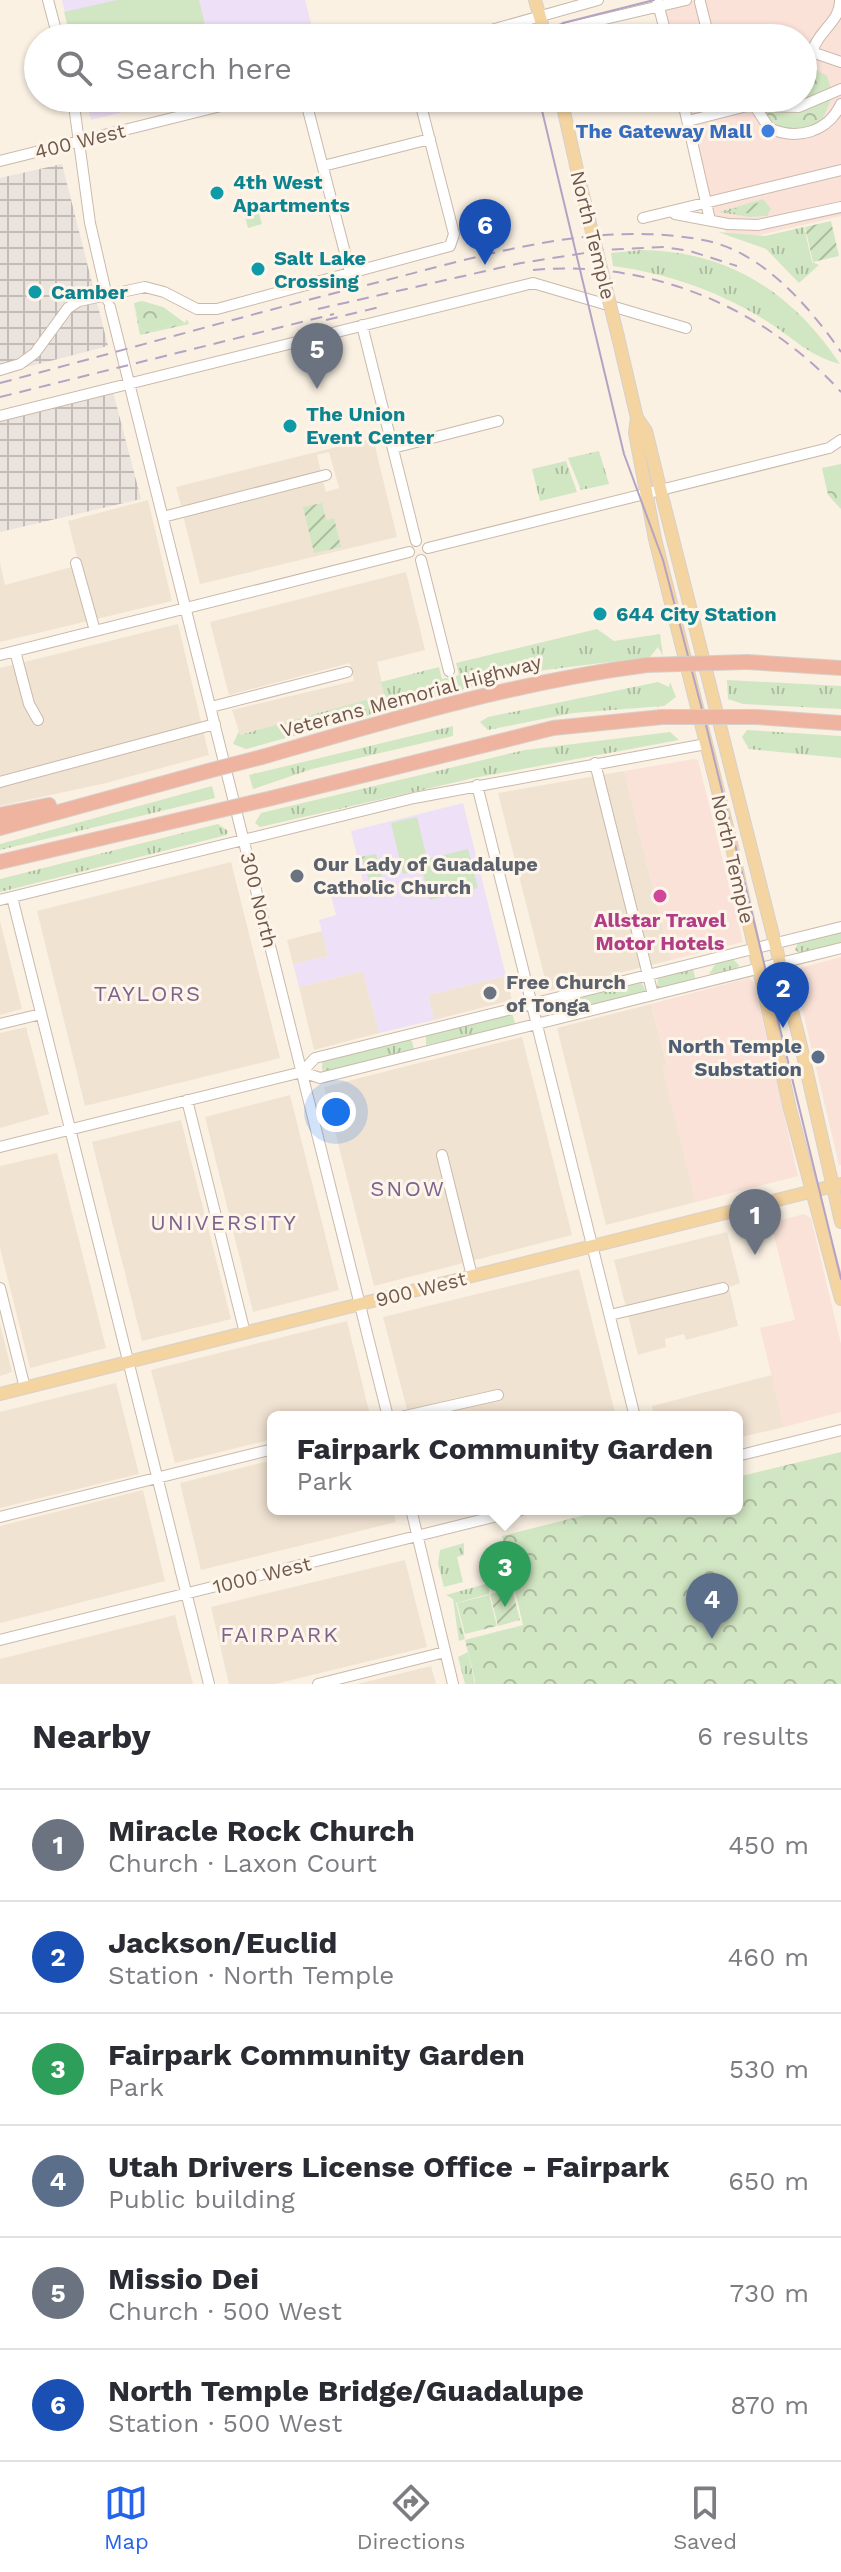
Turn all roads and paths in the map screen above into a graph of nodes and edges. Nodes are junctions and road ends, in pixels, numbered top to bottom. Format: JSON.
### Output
{"nodes":[{"id":1,"x":48,"y":0,"type":"edge"},
{"id":2,"x":535,"y":0,"type":"edge"},
{"id":3,"x":598,"y":0,"type":"edge"},
{"id":4,"x":686,"y":0,"type":"edge"},
{"id":5,"x":840,"y":0,"type":"edge"},
{"id":6,"x":658,"y":2,"type":"edge"},
{"id":7,"x":700,"y":2,"type":"edge"},
{"id":8,"x":540,"y":15,"type":"junction"},
{"id":9,"x":54,"y":24,"type":"edge"},
{"id":10,"x":510,"y":24,"type":"edge"},
{"id":11,"x":542,"y":24,"type":"edge"},
{"id":12,"x":583,"y":24,"type":"edge"},
{"id":13,"x":664,"y":24,"type":"edge"},
{"id":14,"x":706,"y":24,"type":"edge"},
{"id":15,"x":817,"y":38,"type":"edge"},
{"id":16,"x":817,"y":53,"type":"edge"},
{"id":17,"x":841,"y":62,"type":"edge"},
{"id":18,"x":841,"y":89,"type":"edge"},
{"id":19,"x":817,"y":99,"type":"edge"},
{"id":20,"x":841,"y":104,"type":"edge"},
{"id":21,"x":76,"y":112,"type":"edge"},
{"id":22,"x":197,"y":112,"type":"edge"},
{"id":23,"x":309,"y":112,"type":"edge"},
{"id":24,"x":423,"y":112,"type":"edge"},
{"id":25,"x":564,"y":112,"type":"edge"},
{"id":26,"x":686,"y":112,"type":"edge"},
{"id":27,"x":723,"y":112,"type":"edge"},
{"id":28,"x":759,"y":112,"type":"edge"},
{"id":29,"x":688,"y":121,"type":"junction"},
{"id":30,"x":430,"y":139,"type":"junction"},
{"id":31,"x":81,"y":141,"type":"junction"},
{"id":32,"x":0,"y":161,"type":"edge"},
{"id":33,"x":323,"y":166,"type":"junction"},
{"id":34,"x":841,"y":170,"type":"edge"},
{"id":35,"x":709,"y":204,"type":"junction"},
{"id":36,"x":841,"y":207,"type":"edge"},
{"id":37,"x":665,"y":213,"type":"junction"},
{"id":38,"x":643,"y":218,"type":"dead end"},
{"id":39,"x":710,"y":220,"type":"junction"},
{"id":40,"x":350,"y":272,"type":"junction"},
{"id":41,"x":107,"y":294,"type":"junction"},
{"id":42,"x":362,"y":325,"type":"junction"},
{"id":43,"x":686,"y":328,"type":"dead end"},
{"id":44,"x":0,"y":370,"type":"edge"},
{"id":45,"x":129,"y":384,"type":"junction"},
{"id":46,"x":0,"y":416,"type":"edge"},
{"id":47,"x":637,"y":418,"type":"junction"},
{"id":48,"x":498,"y":421,"type":"dead end"},
{"id":49,"x":841,"y":440,"type":"edge"},
{"id":50,"x":393,"y":448,"type":"junction"},
{"id":51,"x":829,"y":448,"type":"junction"},
{"id":52,"x":841,"y":451,"type":"edge"},
{"id":53,"x":326,"y":475,"type":"dead end"},
{"id":54,"x":660,"y":488,"type":"junction"},
{"id":55,"x":646,"y":492,"type":"junction"},
{"id":56,"x":163,"y":517,"type":"junction"},
{"id":57,"x":416,"y":541,"type":"junction"},
{"id":58,"x":428,"y":548,"type":"junction"},
{"id":59,"x":409,"y":552,"type":"junction"},
{"id":60,"x":421,"y":560,"type":"junction"},
{"id":61,"x":76,"y":563,"type":"dead end"},
{"id":62,"x":186,"y":608,"type":"junction"},
{"id":63,"x":95,"y":631,"type":"junction"},
{"id":64,"x":15,"y":651,"type":"junction"},
{"id":65,"x":0,"y":655,"type":"edge"},
{"id":66,"x":841,"y":668,"type":"edge"},
{"id":67,"x":449,"y":671,"type":"dead end"},
{"id":68,"x":347,"y":672,"type":"dead end"},
{"id":69,"x":211,"y":707,"type":"junction"},
{"id":70,"x":38,"y":720,"type":"dead end"},
{"id":71,"x":841,"y":723,"type":"edge"},
{"id":72,"x":215,"y":724,"type":"junction"},
{"id":73,"x":706,"y":744,"type":"junction"},
{"id":74,"x":595,"y":763,"type":"junction"},
{"id":75,"x":0,"y":782,"type":"edge"},
{"id":76,"x":477,"y":785,"type":"junction"},
{"id":77,"x":144,"y":788,"type":"junction"},
{"id":78,"x":0,"y":815,"type":"edge"},
{"id":79,"x":149,"y":825,"type":"junction"},
{"id":80,"x":0,"y":828,"type":"edge"},
{"id":81,"x":243,"y":840,"type":"junction"},
{"id":82,"x":0,"y":862,"type":"edge"},
{"id":83,"x":0,"y":871,"type":"edge"},
{"id":84,"x":12,"y":897,"type":"junction"},
{"id":85,"x":0,"y":900,"type":"edge"},
{"id":86,"x":841,"y":927,"type":"edge"},
{"id":87,"x":775,"y":944,"type":"junction"},
{"id":88,"x":841,"y":948,"type":"edge"},
{"id":89,"x":754,"y":949,"type":"junction"},
{"id":90,"x":780,"y":962,"type":"junction"},
{"id":91,"x":759,"y":967,"type":"junction"},
{"id":92,"x":649,"y":975,"type":"junction"},
{"id":93,"x":653,"y":995,"type":"junction"},
{"id":94,"x":532,"y":1006,"type":"junction"},
{"id":95,"x":41,"y":1014,"type":"junction"},
{"id":96,"x":537,"y":1023,"type":"junction"},
{"id":97,"x":0,"y":1024,"type":"edge"},
{"id":98,"x":302,"y":1072,"type":"junction"},
{"id":99,"x":187,"y":1100,"type":"junction"},
{"id":100,"x":70,"y":1130,"type":"junction"},
{"id":101,"x":0,"y":1147,"type":"edge"},
{"id":102,"x":442,"y":1155,"type":"dead end"},
{"id":103,"x":837,"y":1185,"type":"edge"},
{"id":104,"x":811,"y":1192,"type":"junction"},
{"id":105,"x":841,"y":1222,"type":"edge"},
{"id":106,"x":593,"y":1246,"type":"junction"},
{"id":107,"x":472,"y":1276,"type":"junction"},
{"id":108,"x":0,"y":1288,"type":"edge"},
{"id":109,"x":723,"y":1288,"type":"dead end"},
{"id":110,"x":841,"y":1299,"type":"edge"},
{"id":111,"x":360,"y":1304,"type":"junction"},
{"id":112,"x":610,"y":1315,"type":"junction"},
{"id":113,"x":245,"y":1333,"type":"junction"},
{"id":114,"x":128,"y":1362,"type":"junction"},
{"id":115,"x":25,"y":1388,"type":"junction"},
{"id":116,"x":0,"y":1394,"type":"edge"},
{"id":117,"x":498,"y":1395,"type":"dead end"},
{"id":118,"x":387,"y":1411,"type":"edge"},
{"id":119,"x":427,"y":1411,"type":"edge"},
{"id":120,"x":634,"y":1411,"type":"edge"},
{"id":121,"x":841,"y":1430,"type":"edge"},
{"id":122,"x":267,"y":1450,"type":"edge"},
{"id":123,"x":743,"y":1454,"type":"edge"},
{"id":124,"x":157,"y":1478,"type":"junction"},
{"id":125,"x":413,"y":1515,"type":"edge"},
{"id":126,"x":501,"y":1515,"type":"edge"},
{"id":127,"x":0,"y":1517,"type":"edge"},
{"id":128,"x":418,"y":1536,"type":"junction"},
{"id":129,"x":187,"y":1594,"type":"junction"},
{"id":130,"x":0,"y":1640,"type":"edge"},
{"id":131,"x":445,"y":1652,"type":"junction"},
{"id":132,"x":209,"y":1684,"type":"edge"},
{"id":133,"x":318,"y":1684,"type":"edge"},
{"id":134,"x":453,"y":1684,"type":"edge"}],
"edges":[{"from":1,"to":9,"type":"street"},
{"from":2,"to":8,"type":"main road"},
{"from":3,"to":8,"type":"street"},
{"from":4,"to":6,"type":"street"},
{"from":5,"to":15,"type":"street"},
{"from":6,"to":12,"type":"street"},
{"from":6,"to":13,"type":"street"},
{"from":7,"to":14,"type":"street"},
{"from":8,"to":10,"type":"street"},
{"from":8,"to":11,"type":"main road"},
{"from":16,"to":17,"type":"street"},
{"from":18,"to":19,"type":"street"},
{"from":20,"to":28,"type":"street","bridge":true},
{"from":21,"to":31,"type":"street","name":"300 North"},
{"from":22,"to":31,"type":"street","name":"400 West"},
{"from":23,"to":33,"type":"street"},
{"from":24,"to":30,"type":"street"},
{"from":25,"to":47,"type":"main road","name":"North Temple","bridge":true},
{"from":26,"to":29,"type":"street"},
{"from":27,"to":29,"type":"street"},
{"from":29,"to":35,"type":"street"},
{"from":30,"to":33,"type":"street"},
{"from":30,"to":40,"type":"street"},
{"from":31,"to":32,"type":"street","name":"400 West"},
{"from":31,"to":41,"type":"street","name":"300 North"},
{"from":33,"to":40,"type":"street"},
{"from":34,"to":35,"type":"street"},
{"from":35,"to":37,"type":"street"},
{"from":35,"to":39,"type":"street"},
{"from":36,"to":39,"type":"street"},
{"from":37,"to":38,"type":"street"},
{"from":37,"to":39,"type":"street"},
{"from":40,"to":41,"type":"street"},
{"from":41,"to":44,"type":"street"},
{"from":41,"to":45,"type":"street","name":"300 North"},
{"from":42,"to":43,"type":"street"},
{"from":42,"to":45,"type":"street"},
{"from":42,"to":50,"type":"street"},
{"from":45,"to":46,"type":"street"},
{"from":45,"to":56,"type":"street","name":"300 North"},
{"from":47,"to":54,"type":"main road","name":"North Temple"},
{"from":47,"to":55,"type":"main road","name":"North Temple"},
{"from":48,"to":50,"type":"street"},
{"from":49,"to":51,"type":"street"},
{"from":50,"to":57,"type":"street"},
{"from":51,"to":52,"type":"street"},
{"from":51,"to":54,"type":"street"},
{"from":53,"to":56,"type":"street"},
{"from":54,"to":55,"type":"street"},
{"from":54,"to":87,"type":"main road","name":"North Temple"},
{"from":55,"to":58,"type":"street"},
{"from":55,"to":73,"type":"main road","name":"North Temple"},
{"from":56,"to":62,"type":"street","name":"300 North"},
{"from":57,"to":58,"type":"street"},
{"from":57,"to":59,"type":"street"},
{"from":58,"to":60,"type":"street"},
{"from":59,"to":60,"type":"street"},
{"from":59,"to":62,"type":"street"},
{"from":60,"to":67,"type":"street"},
{"from":61,"to":63,"type":"street"},
{"from":62,"to":63,"type":"street"},
{"from":62,"to":69,"type":"street","name":"300 North"},
{"from":63,"to":64,"type":"street"},
{"from":64,"to":65,"type":"street"},
{"from":64,"to":70,"type":"street"},
{"from":66,"to":77,"type":"highway","name":"Veterans Memorial Highway","bridge":true},
{"from":68,"to":69,"type":"street"},
{"from":69,"to":72,"type":"street","name":"300 North"},
{"from":71,"to":79,"type":"highway","bridge":true},
{"from":72,"to":75,"type":"street"},
{"from":72,"to":81,"type":"street","name":"300 North"},
{"from":73,"to":74,"type":"street"},
{"from":73,"to":89,"type":"main road","name":"North Temple"},
{"from":74,"to":76,"type":"street"},
{"from":74,"to":92,"type":"street"},
{"from":76,"to":81,"type":"street"},
{"from":76,"to":94,"type":"street"},
{"from":77,"to":78,"type":"highway"},
{"from":77,"to":80,"type":"highway","name":"Veterans Memorial Highway"},
{"from":79,"to":82,"type":"highway"},
{"from":79,"to":83,"type":"highway"},
{"from":81,"to":84,"type":"street"},
{"from":81,"to":98,"type":"street","name":"300 North"},
{"from":84,"to":85,"type":"street"},
{"from":84,"to":95,"type":"street"},
{"from":86,"to":87,"type":"street"},
{"from":87,"to":89,"type":"street"},
{"from":87,"to":90,"type":"main road","name":"North Temple"},
{"from":88,"to":90,"type":"street"},
{"from":89,"to":91,"type":"main road","name":"North Temple"},
{"from":89,"to":92,"type":"street"},
{"from":90,"to":91,"type":"street"},
{"from":90,"to":103,"type":"main road","name":"North Temple"},
{"from":91,"to":93,"type":"street"},
{"from":91,"to":104,"type":"main road","name":"North Temple"},
{"from":92,"to":93,"type":"street"},
{"from":92,"to":94,"type":"street"},
{"from":93,"to":96,"type":"street"},
{"from":94,"to":96,"type":"street"},
{"from":94,"to":98,"type":"street"},
{"from":95,"to":97,"type":"street"},
{"from":95,"to":100,"type":"street"},
{"from":96,"to":98,"type":"street"},
{"from":96,"to":106,"type":"street"},
{"from":98,"to":99,"type":"street"},
{"from":98,"to":111,"type":"street","name":"300 North"},
{"from":99,"to":100,"type":"street"},
{"from":99,"to":113,"type":"street"},
{"from":100,"to":101,"type":"street"},
{"from":100,"to":114,"type":"street"},
{"from":102,"to":107,"type":"street"},
{"from":103,"to":104,"type":"main road","name":"900 West"},
{"from":103,"to":105,"type":"main road","name":"North Temple"},
{"from":104,"to":106,"type":"main road","name":"900 West"},
{"from":104,"to":110,"type":"main road","name":"North Temple"},
{"from":106,"to":107,"type":"main road","name":"900 West"},
{"from":106,"to":112,"type":"street"},
{"from":107,"to":111,"type":"main road","name":"900 West"},
{"from":108,"to":115,"type":"street"},
{"from":109,"to":112,"type":"street"},
{"from":111,"to":113,"type":"main road","name":"900 West"},
{"from":111,"to":118,"type":"street","name":"300 North"},
{"from":112,"to":120,"type":"street"},
{"from":113,"to":114,"type":"main road","name":"900 West"},
{"from":114,"to":115,"type":"main road","name":"900 West"},
{"from":114,"to":124,"type":"street"},
{"from":115,"to":116,"type":"main road","name":"900 West"},
{"from":117,"to":119,"type":"street"},
{"from":121,"to":123,"type":"street"},
{"from":122,"to":124,"type":"street"},
{"from":124,"to":127,"type":"street"},
{"from":124,"to":129,"type":"street"},
{"from":125,"to":128,"type":"street"},
{"from":126,"to":128,"type":"street","name":"1000 West"},
{"from":128,"to":129,"type":"street","name":"1000 West"},
{"from":128,"to":131,"type":"street"},
{"from":129,"to":130,"type":"street","name":"1000 West"},
{"from":129,"to":132,"type":"street"},
{"from":131,"to":133,"type":"street"},
{"from":131,"to":134,"type":"street"}]}
